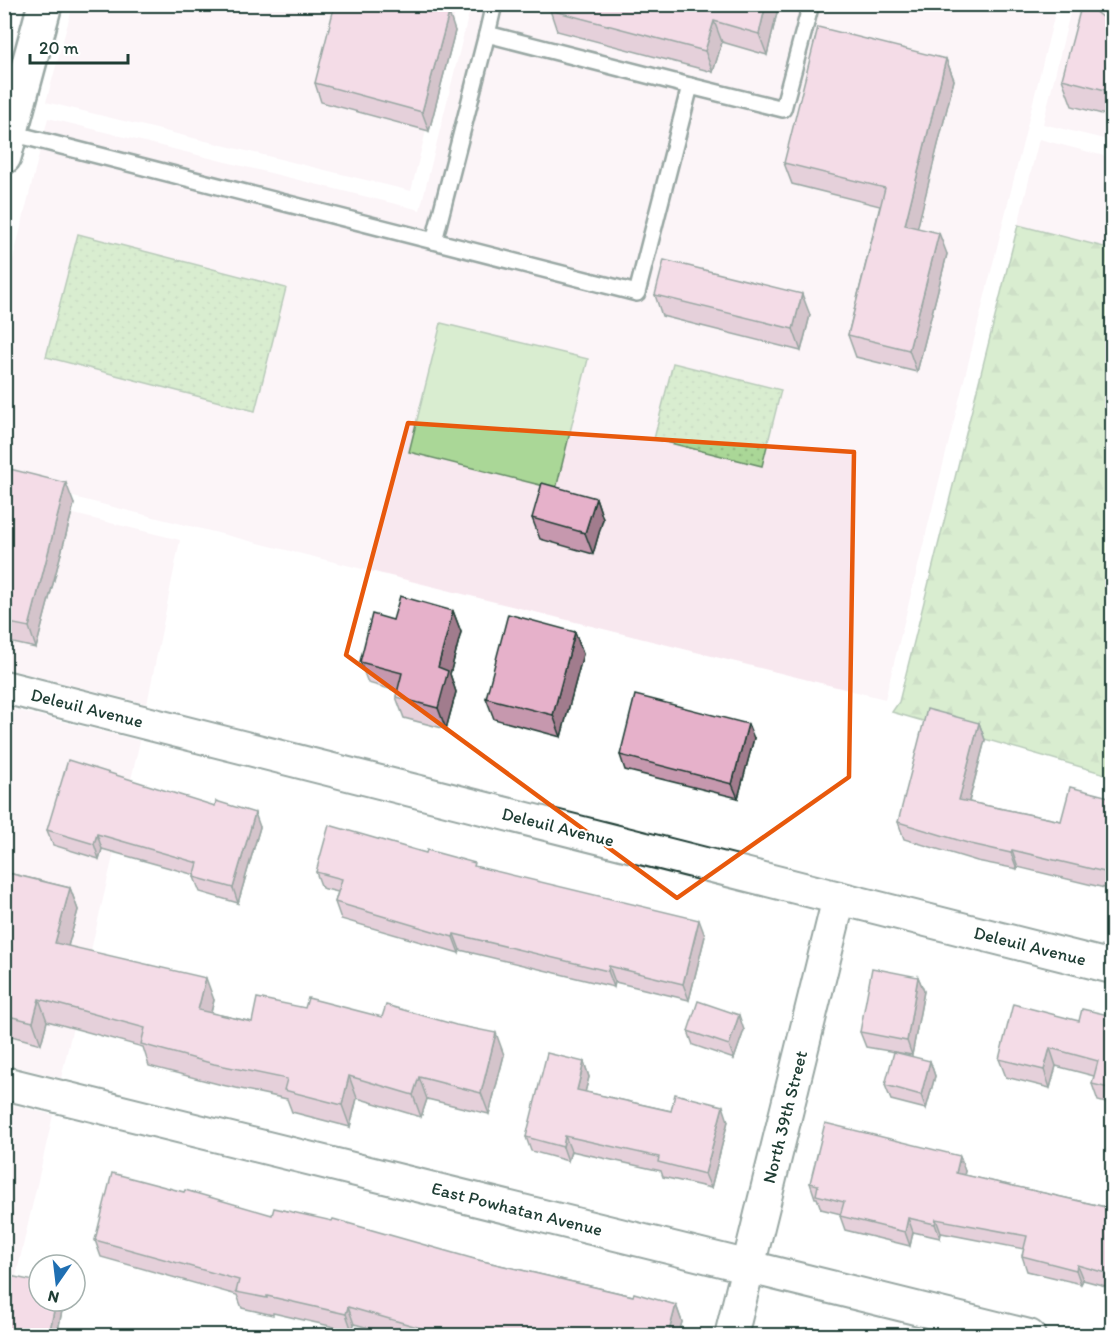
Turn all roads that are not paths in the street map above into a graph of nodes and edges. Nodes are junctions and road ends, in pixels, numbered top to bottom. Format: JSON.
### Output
{"nodes":[{"id":1,"x":45,"y":4,"type":"edge"},
{"id":2,"x":494,"y":4,"type":"edge"},
{"id":3,"x":811,"y":4,"type":"edge"},
{"id":4,"x":487,"y":34,"type":"junction"},
{"id":5,"x":690,"y":86,"type":"junction"},
{"id":6,"x":8,"y":145,"type":"edge"},
{"id":7,"x":434,"y":241,"type":"junction"},
{"id":8,"x":4,"y":687,"type":"edge"},
{"id":9,"x":839,"y":898,"type":"junction"},
{"id":10,"x":1113,"y":967,"type":"edge"},
{"id":11,"x":4,"y":1083,"type":"edge"},
{"id":12,"x":748,"y":1266,"type":"junction"},
{"id":13,"x":731,"y":1335,"type":"edge"},
{"id":14,"x":1029,"y":1335,"type":"edge"}],
"edges":[{"from":1,"to":6,"type":"main road"},
{"from":2,"to":4,"type":"lane"},
{"from":3,"to":5,"type":"lane"},
{"from":4,"to":5,"type":"lane"},
{"from":4,"to":7,"type":"lane"},
{"from":5,"to":7,"type":"lane"},
{"from":6,"to":7,"type":"lane"},
{"from":8,"to":9,"type":"street","name":"Deleuil Avenue"},
{"from":9,"to":10,"type":"street","name":"Deleuil Avenue"},
{"from":9,"to":12,"type":"street","name":"North 39th Street"},
{"from":11,"to":12,"type":"street","name":"East Powhatan Avenue"},
{"from":12,"to":13,"type":"street","name":"North 39th Street"},
{"from":12,"to":14,"type":"street","name":"East Powhatan Avenue"}]}
